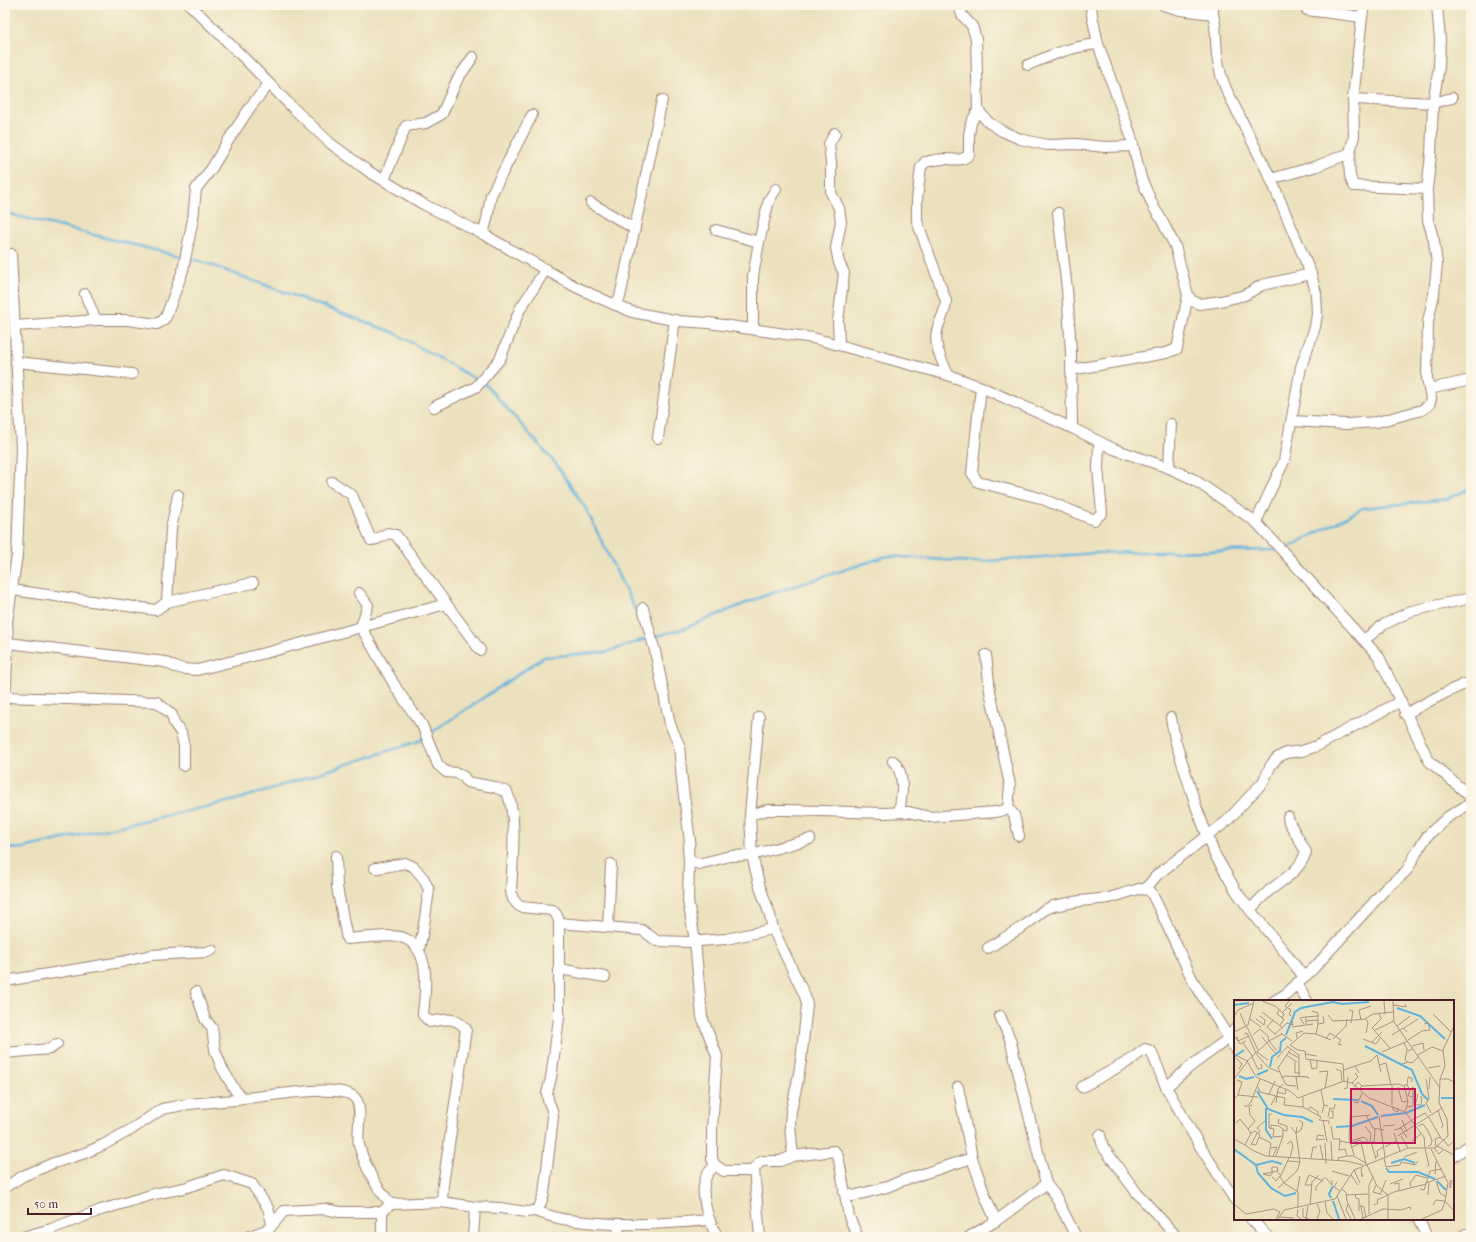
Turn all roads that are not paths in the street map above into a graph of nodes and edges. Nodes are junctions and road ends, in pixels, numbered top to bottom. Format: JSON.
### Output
{"nodes":[{"id":1,"x":190,"y":5,"type":"edge"},
{"id":2,"x":959,"y":5,"type":"edge"},
{"id":3,"x":1092,"y":5,"type":"edge"},
{"id":4,"x":1163,"y":5,"type":"edge"},
{"id":5,"x":1305,"y":5,"type":"edge"},
{"id":6,"x":1364,"y":5,"type":"edge"},
{"id":7,"x":1437,"y":5,"type":"edge"},
{"id":8,"x":1213,"y":10,"type":"edge"},
{"id":9,"x":1362,"y":17,"type":"junction"},
{"id":10,"x":1098,"y":44,"type":"junction"},
{"id":11,"x":473,"y":57,"type":"dead end"},
{"id":12,"x":1028,"y":65,"type":"dead end"},
{"id":13,"x":269,"y":84,"type":"junction"},
{"id":14,"x":1452,"y":98,"type":"dead end"},
{"id":15,"x":1353,"y":99,"type":"junction"},
{"id":16,"x":662,"y":100,"type":"dead end"},
{"id":17,"x":1433,"y":103,"type":"junction"},
{"id":18,"x":978,"y":110,"type":"junction"},
{"id":19,"x":532,"y":115,"type":"dead end"},
{"id":20,"x":835,"y":133,"type":"dead end"},
{"id":21,"x":1133,"y":146,"type":"junction"},
{"id":22,"x":1350,"y":153,"type":"junction"},
{"id":23,"x":384,"y":180,"type":"junction"},
{"id":24,"x":1271,"y":180,"type":"junction"},
{"id":25,"x":776,"y":189,"type":"dead end"},
{"id":26,"x":1426,"y":189,"type":"junction"},
{"id":27,"x":591,"y":203,"type":"dead end"},
{"id":28,"x":1058,"y":213,"type":"dead end"},
{"id":29,"x":635,"y":229,"type":"junction"},
{"id":30,"x":716,"y":230,"type":"dead end"},
{"id":31,"x":483,"y":234,"type":"junction"},
{"id":32,"x":759,"y":242,"type":"junction"},
{"id":33,"x":11,"y":254,"type":"dead end"},
{"id":34,"x":546,"y":269,"type":"junction"},
{"id":35,"x":1311,"y":274,"type":"junction"},
{"id":36,"x":84,"y":294,"type":"dead end"},
{"id":37,"x":1188,"y":295,"type":"junction"},
{"id":38,"x":615,"y":305,"type":"junction"},
{"id":39,"x":98,"y":320,"type":"junction"},
{"id":40,"x":675,"y":320,"type":"junction"},
{"id":41,"x":15,"y":326,"type":"junction"},
{"id":42,"x":753,"y":329,"type":"junction"},
{"id":43,"x":839,"y":345,"type":"junction"},
{"id":44,"x":16,"y":362,"type":"junction"},
{"id":45,"x":1071,"y":370,"type":"junction"},
{"id":46,"x":132,"y":374,"type":"dead end"},
{"id":47,"x":948,"y":376,"type":"junction"},
{"id":48,"x":1471,"y":380,"type":"edge"},
{"id":49,"x":981,"y":387,"type":"junction"},
{"id":50,"x":1429,"y":389,"type":"junction"},
{"id":51,"x":434,"y":406,"type":"dead end"},
{"id":52,"x":1292,"y":421,"type":"junction"},
{"id":53,"x":1171,"y":424,"type":"dead end"},
{"id":54,"x":1072,"y":428,"type":"junction"},
{"id":55,"x":658,"y":438,"type":"dead end"},
{"id":56,"x":1099,"y":442,"type":"junction"},
{"id":57,"x":1169,"y":468,"type":"junction"},
{"id":58,"x":332,"y":482,"type":"dead end"},
{"id":59,"x":178,"y":495,"type":"dead end"},
{"id":60,"x":1256,"y":522,"type":"junction"},
{"id":61,"x":253,"y":583,"type":"dead end"},
{"id":62,"x":12,"y":590,"type":"junction"},
{"id":63,"x":359,"y":593,"type":"dead end"},
{"id":64,"x":1471,"y":598,"type":"edge"},
{"id":65,"x":167,"y":602,"type":"junction"},
{"id":66,"x":446,"y":604,"type":"junction"},
{"id":67,"x":643,"y":608,"type":"dead end"},
{"id":68,"x":360,"y":627,"type":"junction"},
{"id":69,"x":1364,"y":640,"type":"junction"},
{"id":70,"x":7,"y":642,"type":"edge"},
{"id":71,"x":480,"y":650,"type":"dead end"},
{"id":72,"x":986,"y":655,"type":"dead end"},
{"id":73,"x":1471,"y":682,"type":"edge"},
{"id":74,"x":5,"y":698,"type":"edge"},
{"id":75,"x":1401,"y":701,"type":"junction"},
{"id":76,"x":1406,"y":714,"type":"junction"},
{"id":77,"x":759,"y":717,"type":"dead end"},
{"id":78,"x":1171,"y":718,"type":"dead end"},
{"id":79,"x":893,"y":761,"type":"dead end"},
{"id":80,"x":184,"y":766,"type":"dead end"},
{"id":81,"x":1471,"y":797,"type":"edge"},
{"id":82,"x":1471,"y":803,"type":"edge"},
{"id":83,"x":1008,"y":809,"type":"junction"},
{"id":84,"x":899,"y":812,"type":"junction"},
{"id":85,"x":750,"y":815,"type":"junction"},
{"id":86,"x":1288,"y":817,"type":"dead end"},
{"id":87,"x":1019,"y":836,"type":"dead end"},
{"id":88,"x":1208,"y":837,"type":"junction"},
{"id":89,"x":810,"y":839,"type":"dead end"},
{"id":90,"x":752,"y":855,"type":"junction"},
{"id":91,"x":336,"y":856,"type":"dead end"},
{"id":92,"x":690,"y":860,"type":"junction"},
{"id":93,"x":611,"y":864,"type":"dead end"},
{"id":94,"x":375,"y":868,"type":"dead end"},
{"id":95,"x":1144,"y":889,"type":"junction"},
{"id":96,"x":1250,"y":910,"type":"junction"},
{"id":97,"x":559,"y":923,"type":"junction"},
{"id":98,"x":608,"y":927,"type":"junction"},
{"id":99,"x":773,"y":929,"type":"junction"},
{"id":100,"x":695,"y":941,"type":"junction"},
{"id":101,"x":988,"y":948,"type":"dead end"},
{"id":102,"x":419,"y":949,"type":"junction"},
{"id":103,"x":212,"y":950,"type":"dead end"},
{"id":104,"x":559,"y":969,"type":"junction"},
{"id":105,"x":605,"y":977,"type":"dead end"},
{"id":106,"x":1300,"y":980,"type":"junction"},
{"id":107,"x":5,"y":981,"type":"edge"},
{"id":108,"x":196,"y":992,"type":"dead end"},
{"id":109,"x":1276,"y":1000,"type":"edge"},
{"id":110,"x":1306,"y":1000,"type":"edge"},
{"id":111,"x":1000,"y":1016,"type":"dead end"},
{"id":112,"x":1234,"y":1030,"type":"edge"},
{"id":113,"x":1229,"y":1038,"type":"junction"},
{"id":114,"x":57,"y":1044,"type":"dead end"},
{"id":115,"x":1234,"y":1046,"type":"edge"},
{"id":116,"x":5,"y":1053,"type":"edge"},
{"id":117,"x":958,"y":1087,"type":"dead end"},
{"id":118,"x":1082,"y":1087,"type":"dead end"},
{"id":119,"x":1166,"y":1087,"type":"junction"},
{"id":120,"x":239,"y":1098,"type":"junction"},
{"id":121,"x":1100,"y":1135,"type":"dead end"},
{"id":122,"x":1471,"y":1144,"type":"edge"},
{"id":123,"x":793,"y":1156,"type":"junction"},
{"id":124,"x":1454,"y":1156,"type":"edge"},
{"id":125,"x":972,"y":1158,"type":"junction"},
{"id":126,"x":715,"y":1165,"type":"junction"},
{"id":127,"x":754,"y":1170,"type":"junction"},
{"id":128,"x":1046,"y":1184,"type":"junction"},
{"id":129,"x":5,"y":1187,"type":"edge"},
{"id":130,"x":849,"y":1194,"type":"junction"},
{"id":131,"x":1234,"y":1198,"type":"edge"},
{"id":132,"x":442,"y":1202,"type":"junction"},
{"id":133,"x":391,"y":1204,"type":"junction"},
{"id":134,"x":475,"y":1207,"type":"junction"},
{"id":135,"x":534,"y":1211,"type":"junction"},
{"id":136,"x":382,"y":1212,"type":"junction"},
{"id":137,"x":709,"y":1220,"type":"junction"},
{"id":138,"x":1252,"y":1220,"type":"edge"},
{"id":139,"x":1418,"y":1220,"type":"edge"},
{"id":140,"x":996,"y":1221,"type":"junction"},
{"id":141,"x":272,"y":1223,"type":"junction"},
{"id":142,"x":618,"y":1224,"type":"junction"},
{"id":143,"x":1471,"y":1234,"type":"edge"},
{"id":144,"x":23,"y":1237,"type":"edge"},
{"id":145,"x":248,"y":1237,"type":"edge"},
{"id":146,"x":382,"y":1237,"type":"edge"},
{"id":147,"x":473,"y":1237,"type":"edge"},
{"id":148,"x":619,"y":1237,"type":"edge"},
{"id":149,"x":718,"y":1237,"type":"edge"},
{"id":150,"x":760,"y":1237,"type":"edge"},
{"id":151,"x":858,"y":1237,"type":"edge"},
{"id":152,"x":969,"y":1237,"type":"edge"},
{"id":153,"x":1076,"y":1237,"type":"edge"},
{"id":154,"x":1177,"y":1237,"type":"edge"},
{"id":155,"x":1268,"y":1237,"type":"edge"},
{"id":156,"x":1427,"y":1237,"type":"edge"},
{"id":157,"x":1461,"y":1237,"type":"edge"}],
"edges":[{"from":1,"to":13,"type":"street"},
{"from":2,"to":18,"type":"street"},
{"from":3,"to":10,"type":"street"},
{"from":4,"to":8,"type":"street"},
{"from":5,"to":9,"type":"street"},
{"from":6,"to":9,"type":"street"},
{"from":7,"to":17,"type":"street"},
{"from":8,"to":24,"type":"street"},
{"from":9,"to":15,"type":"street"},
{"from":10,"to":12,"type":"street"},
{"from":10,"to":21,"type":"street"},
{"from":11,"to":23,"type":"street"},
{"from":13,"to":23,"type":"street"},
{"from":13,"to":39,"type":"street"},
{"from":14,"to":17,"type":"street"},
{"from":15,"to":17,"type":"street"},
{"from":15,"to":22,"type":"street"},
{"from":16,"to":29,"type":"street"},
{"from":17,"to":26,"type":"street"},
{"from":18,"to":21,"type":"street"},
{"from":18,"to":47,"type":"street"},
{"from":19,"to":31,"type":"street"},
{"from":20,"to":43,"type":"street"},
{"from":21,"to":37,"type":"street"},
{"from":22,"to":24,"type":"street"},
{"from":22,"to":26,"type":"street"},
{"from":23,"to":31,"type":"street"},
{"from":24,"to":35,"type":"street"},
{"from":25,"to":32,"type":"street"},
{"from":26,"to":50,"type":"street"},
{"from":27,"to":29,"type":"street"},
{"from":28,"to":45,"type":"street"},
{"from":29,"to":38,"type":"street"},
{"from":30,"to":32,"type":"street"},
{"from":31,"to":34,"type":"street"},
{"from":32,"to":42,"type":"street"},
{"from":33,"to":41,"type":"street"},
{"from":34,"to":38,"type":"street"},
{"from":34,"to":51,"type":"street"},
{"from":35,"to":37,"type":"street"},
{"from":35,"to":52,"type":"street"},
{"from":36,"to":39,"type":"street"},
{"from":37,"to":45,"type":"street"},
{"from":38,"to":40,"type":"street"},
{"from":39,"to":41,"type":"street"},
{"from":40,"to":42,"type":"street"},
{"from":40,"to":55,"type":"street"},
{"from":41,"to":44,"type":"street"},
{"from":42,"to":43,"type":"street"},
{"from":43,"to":47,"type":"street"},
{"from":44,"to":46,"type":"street"},
{"from":44,"to":62,"type":"street"},
{"from":45,"to":54,"type":"street"},
{"from":47,"to":49,"type":"street"},
{"from":48,"to":50,"type":"street"},
{"from":49,"to":54,"type":"street"},
{"from":49,"to":56,"type":"street"},
{"from":50,"to":52,"type":"street"},
{"from":52,"to":60,"type":"street"},
{"from":53,"to":57,"type":"street"},
{"from":54,"to":56,"type":"street"},
{"from":56,"to":57,"type":"street"},
{"from":57,"to":60,"type":"street"},
{"from":58,"to":66,"type":"street"},
{"from":59,"to":65,"type":"street"},
{"from":60,"to":69,"type":"street"},
{"from":61,"to":65,"type":"street"},
{"from":62,"to":65,"type":"street"},
{"from":62,"to":70,"type":"street"},
{"from":63,"to":68,"type":"street"},
{"from":64,"to":69,"type":"street"},
{"from":66,"to":68,"type":"street"},
{"from":66,"to":71,"type":"street"},
{"from":67,"to":92,"type":"street"},
{"from":68,"to":70,"type":"street"},
{"from":68,"to":97,"type":"street"},
{"from":69,"to":75,"type":"street"},
{"from":70,"to":74,"type":"street"},
{"from":72,"to":83,"type":"street"},
{"from":73,"to":76,"type":"street"},
{"from":74,"to":80,"type":"street"},
{"from":75,"to":76,"type":"street"},
{"from":75,"to":88,"type":"street"},
{"from":76,"to":81,"type":"street"},
{"from":77,"to":85,"type":"street"},
{"from":78,"to":88,"type":"street"},
{"from":79,"to":84,"type":"street"},
{"from":82,"to":106,"type":"street"},
{"from":83,"to":84,"type":"street"},
{"from":83,"to":87,"type":"street"},
{"from":84,"to":85,"type":"street"},
{"from":85,"to":90,"type":"street"},
{"from":86,"to":96,"type":"street"},
{"from":88,"to":95,"type":"street"},
{"from":88,"to":96,"type":"street"},
{"from":89,"to":90,"type":"street"},
{"from":90,"to":92,"type":"street"},
{"from":90,"to":99,"type":"street"},
{"from":91,"to":102,"type":"street"},
{"from":92,"to":100,"type":"street"},
{"from":93,"to":98,"type":"street"},
{"from":94,"to":102,"type":"street"},
{"from":95,"to":101,"type":"street"},
{"from":95,"to":113,"type":"street"},
{"from":96,"to":106,"type":"street"},
{"from":97,"to":98,"type":"street"},
{"from":97,"to":104,"type":"street"},
{"from":98,"to":100,"type":"street"},
{"from":99,"to":100,"type":"street"},
{"from":99,"to":123,"type":"street"},
{"from":100,"to":126,"type":"street"},
{"from":102,"to":132,"type":"street"},
{"from":103,"to":107,"type":"street"},
{"from":104,"to":105,"type":"street"},
{"from":104,"to":135,"type":"street"},
{"from":106,"to":109,"type":"street"},
{"from":106,"to":110,"type":"street"},
{"from":108,"to":120,"type":"street"},
{"from":111,"to":128,"type":"street"},
{"from":112,"to":113,"type":"street"},
{"from":113,"to":115,"type":"street"},
{"from":113,"to":119,"type":"street"},
{"from":114,"to":116,"type":"street"},
{"from":117,"to":125,"type":"street"},
{"from":118,"to":119,"type":"street"},
{"from":119,"to":131,"type":"street"},
{"from":120,"to":129,"type":"street"},
{"from":120,"to":133,"type":"street"},
{"from":121,"to":154,"type":"street"},
{"from":122,"to":124,"type":"street"},
{"from":123,"to":127,"type":"street"},
{"from":123,"to":130,"type":"street"},
{"from":125,"to":130,"type":"street"},
{"from":125,"to":140,"type":"street"},
{"from":126,"to":127,"type":"street"},
{"from":126,"to":137,"type":"street"},
{"from":127,"to":150,"type":"street"},
{"from":128,"to":140,"type":"street"},
{"from":128,"to":153,"type":"street"},
{"from":130,"to":151,"type":"street"},
{"from":132,"to":133,"type":"street"},
{"from":132,"to":134,"type":"street"},
{"from":133,"to":136,"type":"street"},
{"from":134,"to":135,"type":"street"},
{"from":134,"to":147,"type":"street"},
{"from":135,"to":142,"type":"street"},
{"from":136,"to":141,"type":"street"},
{"from":136,"to":146,"type":"street"},
{"from":137,"to":142,"type":"street"},
{"from":137,"to":149,"type":"street"},
{"from":138,"to":155,"type":"street"},
{"from":139,"to":156,"type":"street"},
{"from":140,"to":152,"type":"street"},
{"from":141,"to":144,"type":"street"},
{"from":141,"to":145,"type":"street"},
{"from":142,"to":148,"type":"street"},
{"from":143,"to":157,"type":"street"}]}
